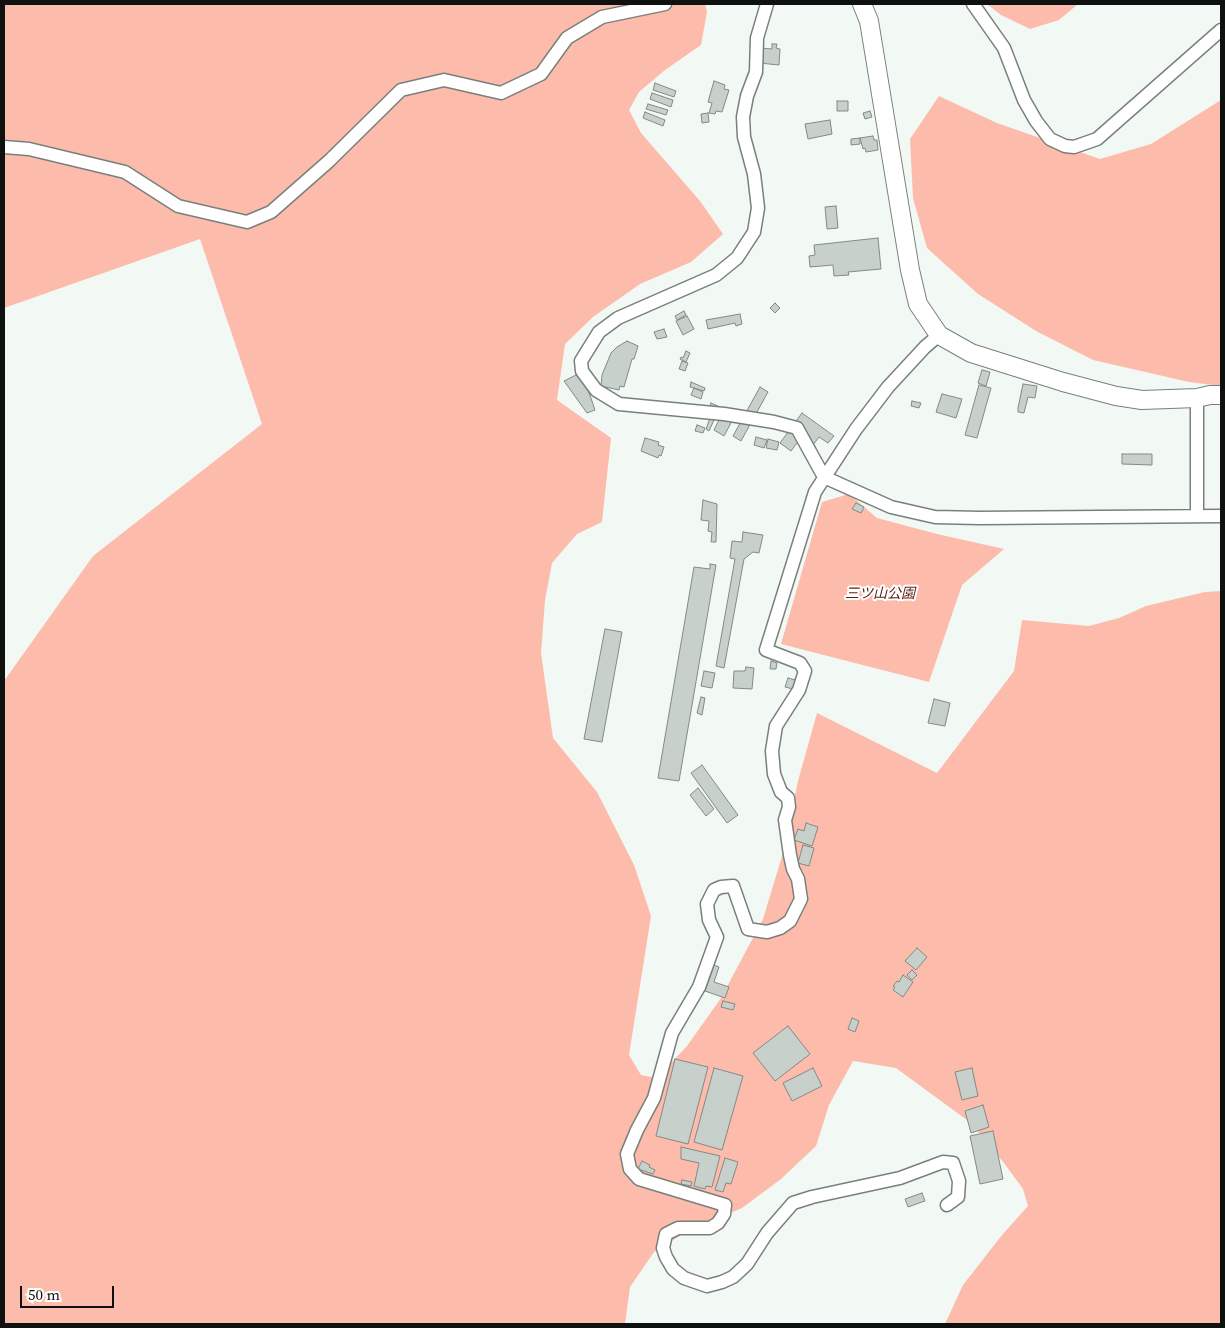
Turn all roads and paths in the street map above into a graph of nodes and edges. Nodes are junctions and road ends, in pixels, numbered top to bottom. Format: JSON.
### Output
{"nodes":[{"id":1,"x":665,"y":4,"type":"edge"},
{"id":2,"x":766,"y":4,"type":"edge"},
{"id":3,"x":862,"y":4,"type":"edge"},
{"id":4,"x":973,"y":4,"type":"edge"},
{"id":5,"x":1221,"y":30,"type":"edge"},
{"id":6,"x":4,"y":147,"type":"edge"},
{"id":7,"x":939,"y":335,"type":"junction"},
{"id":8,"x":1221,"y":395,"type":"edge"},
{"id":9,"x":1197,"y":398,"type":"junction"},
{"id":10,"x":824,"y":477,"type":"junction"},
{"id":11,"x":1197,"y":516,"type":"junction"},
{"id":12,"x":1221,"y":516,"type":"edge"},
{"id":13,"x":947,"y":1206,"type":"dead end"}],
"edges":[{"from":1,"to":6,"type":"street"},
{"from":2,"to":10,"type":"street"},
{"from":3,"to":7,"type":"street"},
{"from":4,"to":5,"type":"street"},
{"from":7,"to":9,"type":"street"},
{"from":7,"to":10,"type":"street"},
{"from":8,"to":9,"type":"street"},
{"from":9,"to":11,"type":"street"},
{"from":10,"to":11,"type":"street"},
{"from":10,"to":13,"type":"street"},
{"from":11,"to":12,"type":"street"}]}
